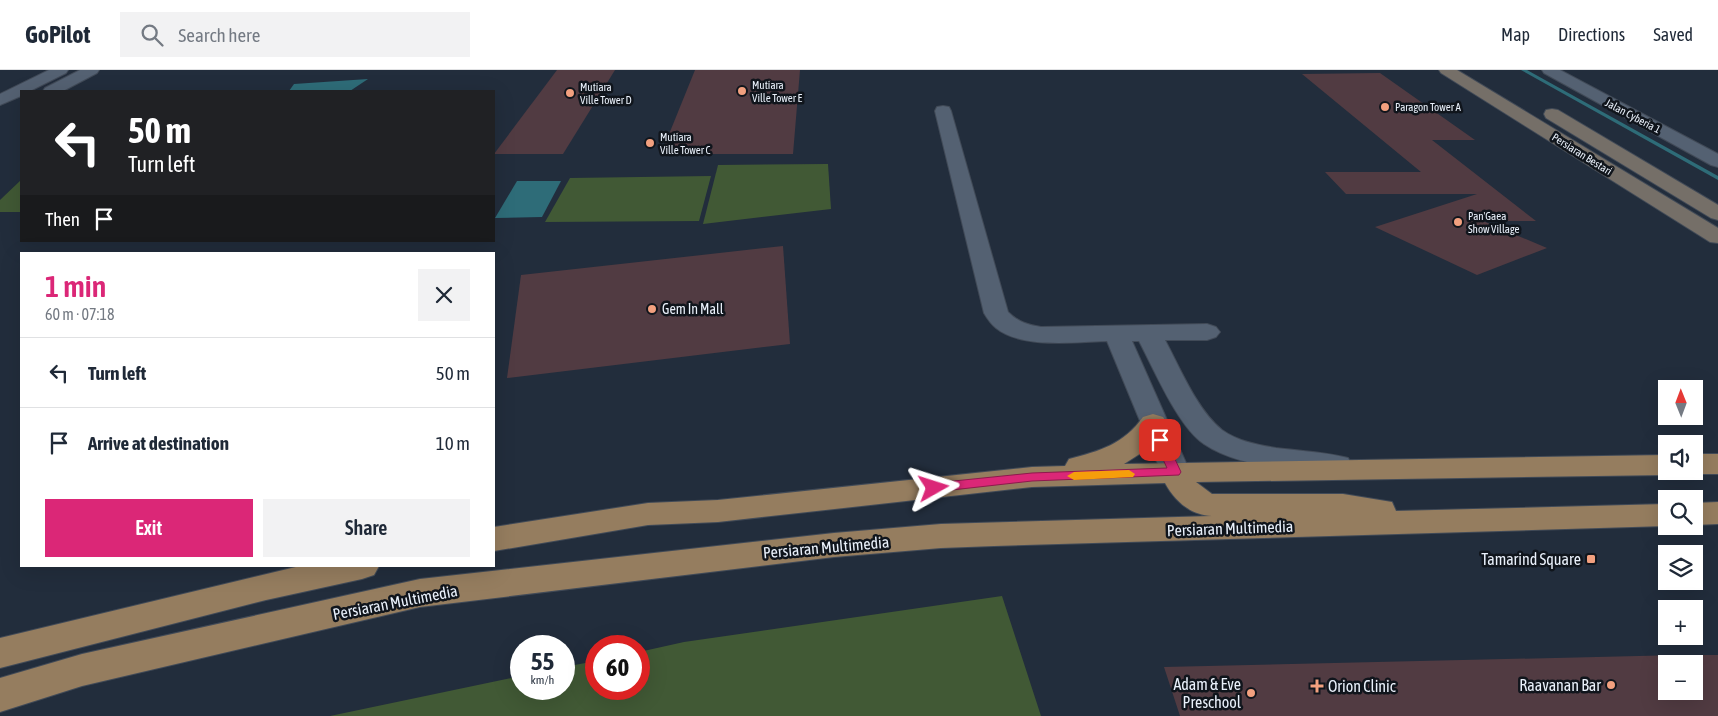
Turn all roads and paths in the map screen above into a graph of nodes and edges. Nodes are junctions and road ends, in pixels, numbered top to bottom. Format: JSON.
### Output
{"nodes":[{"id":1,"x":61,"y":70,"type":"edge"},
{"id":2,"x":92,"y":70,"type":"edge"},
{"id":3,"x":1446,"y":70,"type":"edge"},
{"id":4,"x":1549,"y":70,"type":"edge"},
{"id":5,"x":20,"y":90,"type":"edge"},
{"id":6,"x":20,"y":90,"type":"edge"},
{"id":7,"x":53,"y":90,"type":"edge"},
{"id":8,"x":0,"y":100,"type":"edge"},
{"id":9,"x":1540,"y":106,"type":"dead end"},
{"id":10,"x":943,"y":111,"type":"dead end"},
{"id":11,"x":1718,"y":161,"type":"edge"},
{"id":12,"x":1718,"y":214,"type":"edge"},
{"id":13,"x":1718,"y":237,"type":"edge"},
{"id":14,"x":1148,"y":333,"type":"junction"},
{"id":15,"x":1059,"y":334,"type":"junction"},
{"id":16,"x":1116,"y":334,"type":"junction"},
{"id":17,"x":1134,"y":380,"type":"junction"},
{"id":18,"x":1176,"y":386,"type":"junction"},
{"id":19,"x":1153,"y":423,"type":"junction"},
{"id":20,"x":1703,"y":464,"type":"edge"},
{"id":21,"x":1718,"y":464,"type":"edge"},
{"id":22,"x":1658,"y":465,"type":"edge"},
{"id":23,"x":1377,"y":469,"type":"junction"},
{"id":24,"x":1175,"y":472,"type":"junction"},
{"id":25,"x":1032,"y":477,"type":"junction"},
{"id":26,"x":1718,"y":513,"type":"edge"},
{"id":27,"x":1703,"y":514,"type":"edge"},
{"id":28,"x":1658,"y":515,"type":"edge"},
{"id":29,"x":1429,"y":522,"type":"junction"},
{"id":30,"x":495,"y":539,"type":"edge"},
{"id":31,"x":357,"y":567,"type":"edge"},
{"id":32,"x":0,"y":653,"type":"edge"},
{"id":33,"x":0,"y":695,"type":"edge"}],
"edges":[{"from":1,"to":6,"type":"street"},
{"from":2,"to":7,"type":"street"},
{"from":3,"to":13,"type":"main road","name":"Persiaran Bestari"},
{"from":4,"to":11,"type":"street","name":"Jalan Cyberia 1"},
{"from":5,"to":8,"type":"street"},
{"from":9,"to":12,"type":"main road","name":"Persiaran Bestari"},
{"from":10,"to":15,"type":"street"},
{"from":14,"to":16,"type":"street"},
{"from":14,"to":18,"type":"street"},
{"from":14,"to":18,"type":"street"},
{"from":15,"to":16,"type":"street"},
{"from":15,"to":17,"type":"street"},
{"from":16,"to":17,"type":"street"},
{"from":17,"to":19,"type":"street"},
{"from":18,"to":23,"type":"street"},
{"from":19,"to":24,"type":"street"},
{"from":19,"to":25,"type":"main road"},
{"from":20,"to":21,"type":"main road"},
{"from":22,"to":23,"type":"main road"},
{"from":23,"to":24,"type":"main road"},
{"from":24,"to":25,"type":"main road"},
{"from":24,"to":29,"type":"main road"},
{"from":25,"to":30,"type":"main road"},
{"from":26,"to":27,"type":"main road"},
{"from":28,"to":29,"type":"main road","name":"Persiaran Multimedia"},
{"from":29,"to":33,"type":"main road","name":"Persiaran Multimedia"},
{"from":31,"to":32,"type":"main road"}]}
